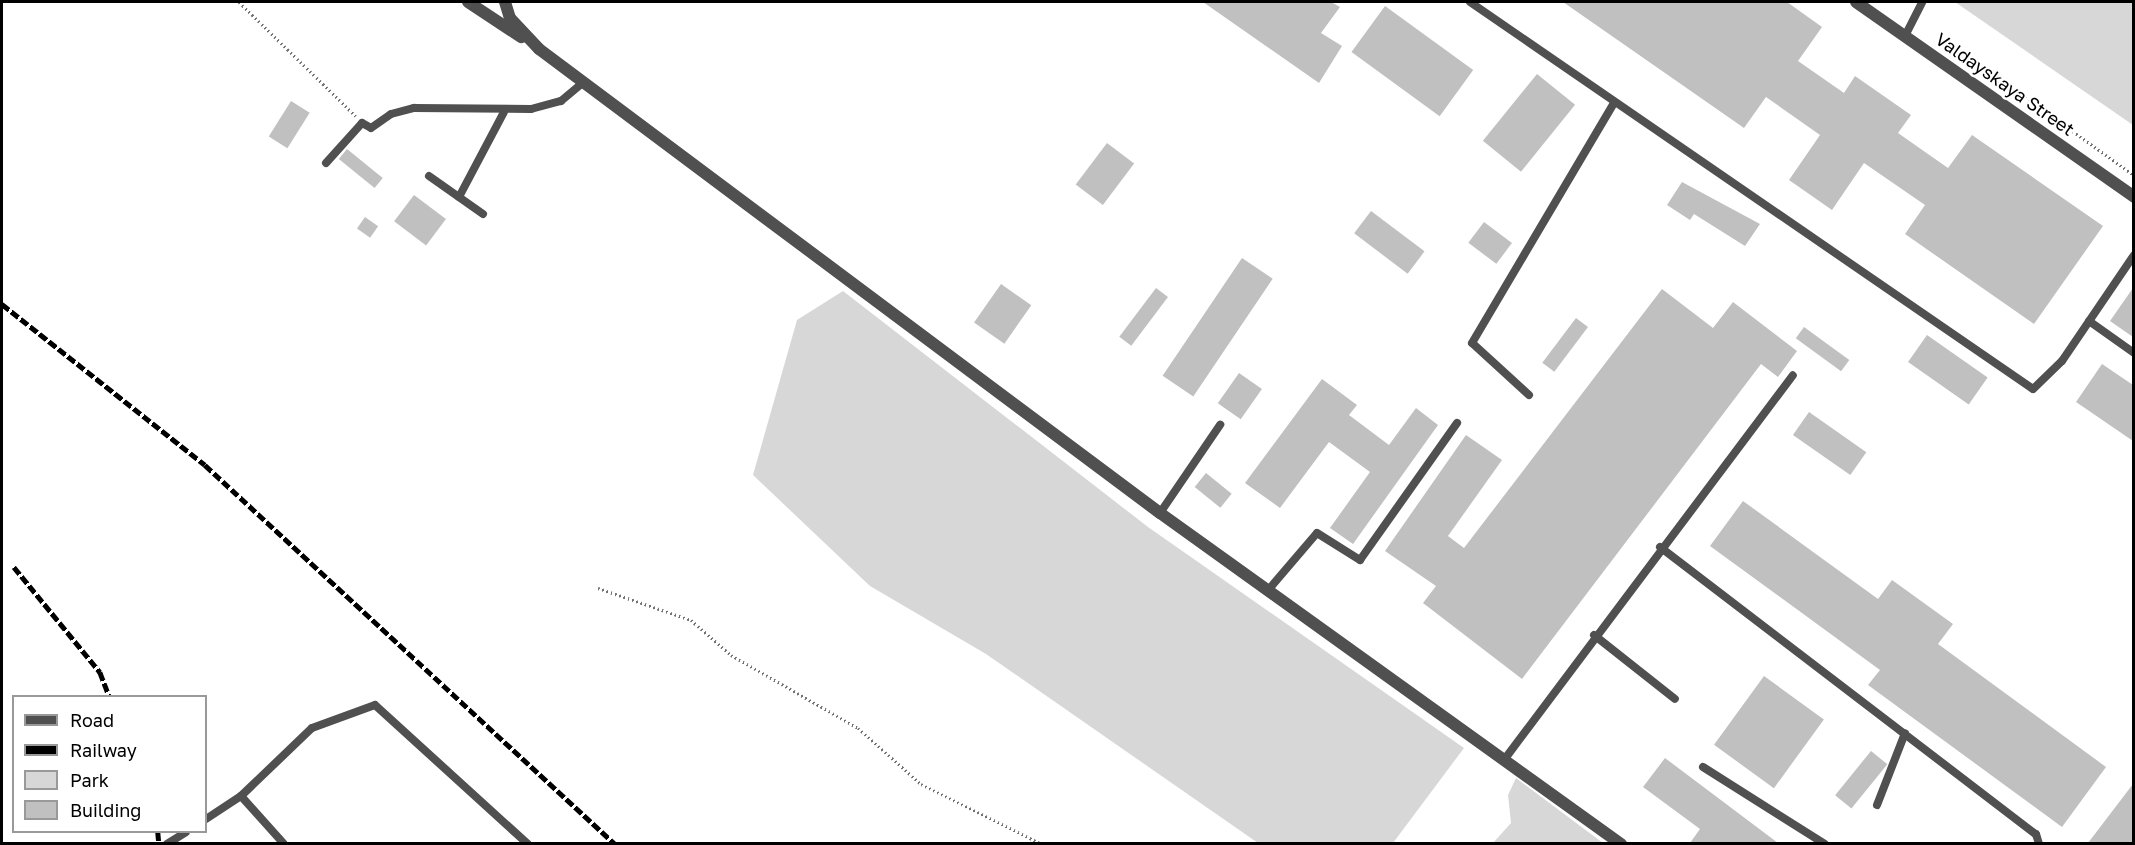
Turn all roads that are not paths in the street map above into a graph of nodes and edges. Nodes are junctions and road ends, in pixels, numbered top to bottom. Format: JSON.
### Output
{"nodes":[{"id":1,"x":468,"y":2,"type":"edge"},
{"id":2,"x":505,"y":2,"type":"edge"},
{"id":3,"x":1470,"y":2,"type":"edge"},
{"id":4,"x":1856,"y":2,"type":"edge"},
{"id":5,"x":1922,"y":2,"type":"edge"},
{"id":6,"x":1905,"y":36,"type":"junction"},
{"id":7,"x":539,"y":49,"type":"junction"},
{"id":8,"x":584,"y":82,"type":"junction"},
{"id":9,"x":1614,"y":103,"type":"junction"},
{"id":10,"x":504,"y":112,"type":"junction"},
{"id":11,"x":326,"y":163,"type":"dead end"},
{"id":12,"x":429,"y":176,"type":"dead end"},
{"id":13,"x":459,"y":197,"type":"junction"},
{"id":14,"x":2133,"y":197,"type":"edge"},
{"id":15,"x":483,"y":214,"type":"dead end"},
{"id":16,"x":2133,"y":255,"type":"edge"},
{"id":17,"x":2089,"y":321,"type":"junction"},
{"id":18,"x":2133,"y":353,"type":"edge"},
{"id":19,"x":1793,"y":375,"type":"dead end"},
{"id":20,"x":1529,"y":394,"type":"dead end"},
{"id":21,"x":1456,"y":423,"type":"dead end"},
{"id":22,"x":1220,"y":425,"type":"dead end"},
{"id":23,"x":1160,"y":513,"type":"junction"},
{"id":24,"x":1660,"y":547,"type":"junction"},
{"id":25,"x":1270,"y":588,"type":"junction"},
{"id":26,"x":1594,"y":635,"type":"junction"},
{"id":27,"x":1675,"y":699,"type":"dead end"},
{"id":28,"x":1905,"y":733,"type":"junction"},
{"id":29,"x":1504,"y":760,"type":"junction"},
{"id":30,"x":1703,"y":767,"type":"dead end"},
{"id":31,"x":241,"y":796,"type":"junction"},
{"id":32,"x":1877,"y":805,"type":"dead end"},
{"id":33,"x":207,"y":818,"type":"edge"},
{"id":34,"x":183,"y":833,"type":"edge"},
{"id":35,"x":167,"y":843,"type":"edge"},
{"id":36,"x":284,"y":843,"type":"edge"},
{"id":37,"x":528,"y":843,"type":"edge"},
{"id":38,"x":1621,"y":843,"type":"edge"},
{"id":39,"x":1825,"y":843,"type":"edge"},
{"id":40,"x":2039,"y":843,"type":"edge"}],
"edges":[{"from":1,"to":7,"type":"street"},
{"from":2,"to":7,"type":"street"},
{"from":3,"to":9,"type":"lane"},
{"from":4,"to":6,"type":"street","name":"Valdayskaya Street"},
{"from":5,"to":6,"type":"lane"},
{"from":6,"to":14,"type":"street","name":"Valdayskaya Street"},
{"from":7,"to":8,"type":"street"},
{"from":8,"to":10,"type":"lane"},
{"from":8,"to":23,"type":"street"},
{"from":9,"to":17,"type":"lane"},
{"from":9,"to":20,"type":"lane"},
{"from":10,"to":11,"type":"lane"},
{"from":10,"to":13,"type":"lane"},
{"from":12,"to":13,"type":"lane"},
{"from":13,"to":15,"type":"lane"},
{"from":16,"to":17,"type":"lane"},
{"from":17,"to":18,"type":"lane"},
{"from":19,"to":24,"type":"lane"},
{"from":21,"to":25,"type":"lane"},
{"from":22,"to":23,"type":"lane"},
{"from":23,"to":25,"type":"street"},
{"from":24,"to":26,"type":"lane"},
{"from":24,"to":28,"type":"lane"},
{"from":25,"to":29,"type":"street"},
{"from":26,"to":27,"type":"lane"},
{"from":26,"to":29,"type":"lane"},
{"from":28,"to":32,"type":"lane"},
{"from":28,"to":40,"type":"lane"},
{"from":29,"to":38,"type":"street"},
{"from":30,"to":39,"type":"lane"},
{"from":31,"to":33,"type":"lane"},
{"from":31,"to":36,"type":"lane"},
{"from":31,"to":37,"type":"lane"},
{"from":34,"to":35,"type":"lane"}]}
